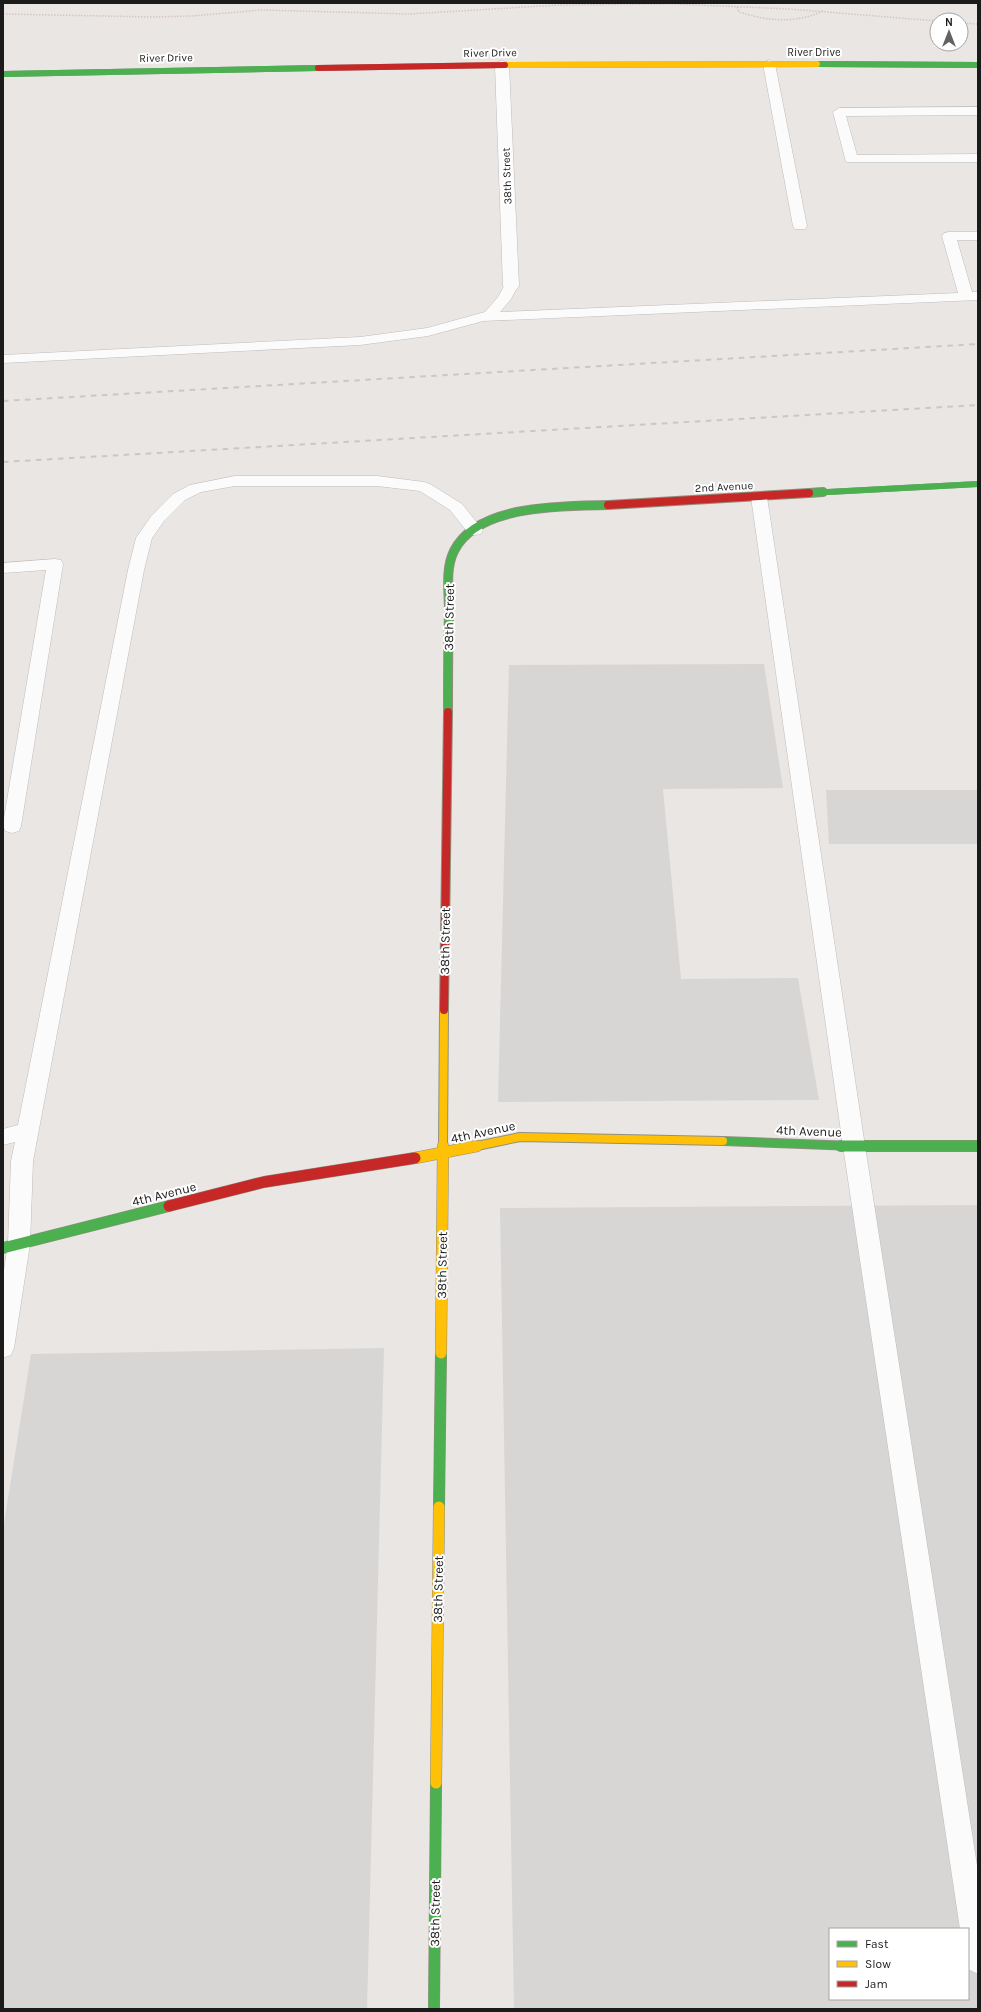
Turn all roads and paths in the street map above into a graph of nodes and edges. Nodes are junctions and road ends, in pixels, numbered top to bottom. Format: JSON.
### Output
{"nodes":[{"id":1,"x":737,"y":7,"type":"junction"},
{"id":2,"x":824,"y":11,"type":"junction"},
{"id":3,"x":3,"y":14,"type":"edge"},
{"id":4,"x":929,"y":20,"type":"edge"},
{"id":5,"x":769,"y":64,"type":"junction"},
{"id":6,"x":502,"y":65,"type":"junction"},
{"id":7,"x":978,"y":65,"type":"edge"},
{"id":8,"x":3,"y":74,"type":"edge"},
{"id":9,"x":978,"y":111,"type":"edge"},
{"id":10,"x":978,"y":158,"type":"edge"},
{"id":11,"x":800,"y":226,"type":"dead end"},
{"id":12,"x":978,"y":236,"type":"edge"},
{"id":13,"x":511,"y":286,"type":"joint"},
{"id":14,"x":972,"y":297,"type":"edge"},
{"id":15,"x":483,"y":317,"type":"junction"},
{"id":16,"x":3,"y":359,"type":"edge"},
{"id":17,"x":978,"y":484,"type":"edge"},
{"id":18,"x":759,"y":497,"type":"junction"},
{"id":19,"x":475,"y":530,"type":"junction"},
{"id":20,"x":3,"y":568,"type":"edge"},
{"id":21,"x":12,"y":826,"type":"dead end"},
{"id":22,"x":28,"y":1131,"type":"junction"},
{"id":23,"x":3,"y":1137,"type":"edge"},
{"id":24,"x":854,"y":1146,"type":"junction"},
{"id":25,"x":978,"y":1146,"type":"edge"},
{"id":26,"x":443,"y":1154,"type":"junction"},
{"id":27,"x":11,"y":1246,"type":"edge"},
{"id":28,"x":3,"y":1348,"type":"edge"},
{"id":29,"x":978,"y":1960,"type":"edge"},
{"id":30,"x":434,"y":2009,"type":"edge"}],
"edges":[{"from":1,"to":2,"type":"path"},
{"from":1,"to":2,"type":"path"},
{"from":1,"to":3,"type":"path"},
{"from":2,"to":4,"type":"path"},
{"from":5,"to":6,"type":"street","name":"River Drive"},
{"from":5,"to":7,"type":"street","name":"River Drive"},
{"from":5,"to":11,"type":"lane"},
{"from":6,"to":8,"type":"street","name":"River Drive"},
{"from":6,"to":13,"type":"street","name":"38th Street"},
{"from":9,"to":10,"type":"lane"},
{"from":12,"to":14,"type":"lane"},
{"from":13,"to":15,"type":"lane"},
{"from":14,"to":15,"type":"lane"},
{"from":15,"to":16,"type":"lane"},
{"from":17,"to":18,"type":"street","name":"2nd Avenue"},
{"from":18,"to":19,"type":"street","name":"2nd Avenue"},
{"from":18,"to":24,"type":"lane"},
{"from":19,"to":22,"type":"lane"},
{"from":19,"to":26,"type":"street","name":"38th Street"},
{"from":20,"to":21,"type":"lane"},
{"from":22,"to":23,"type":"lane"},
{"from":22,"to":27,"type":"lane"},
{"from":24,"to":25,"type":"street","name":"4th Avenue"},
{"from":24,"to":26,"type":"street","name":"4th Avenue"},
{"from":24,"to":29,"type":"lane"},
{"from":26,"to":27,"type":"street","name":"4th Avenue"},
{"from":26,"to":30,"type":"street","name":"38th Street"},
{"from":27,"to":28,"type":"lane"}]}
